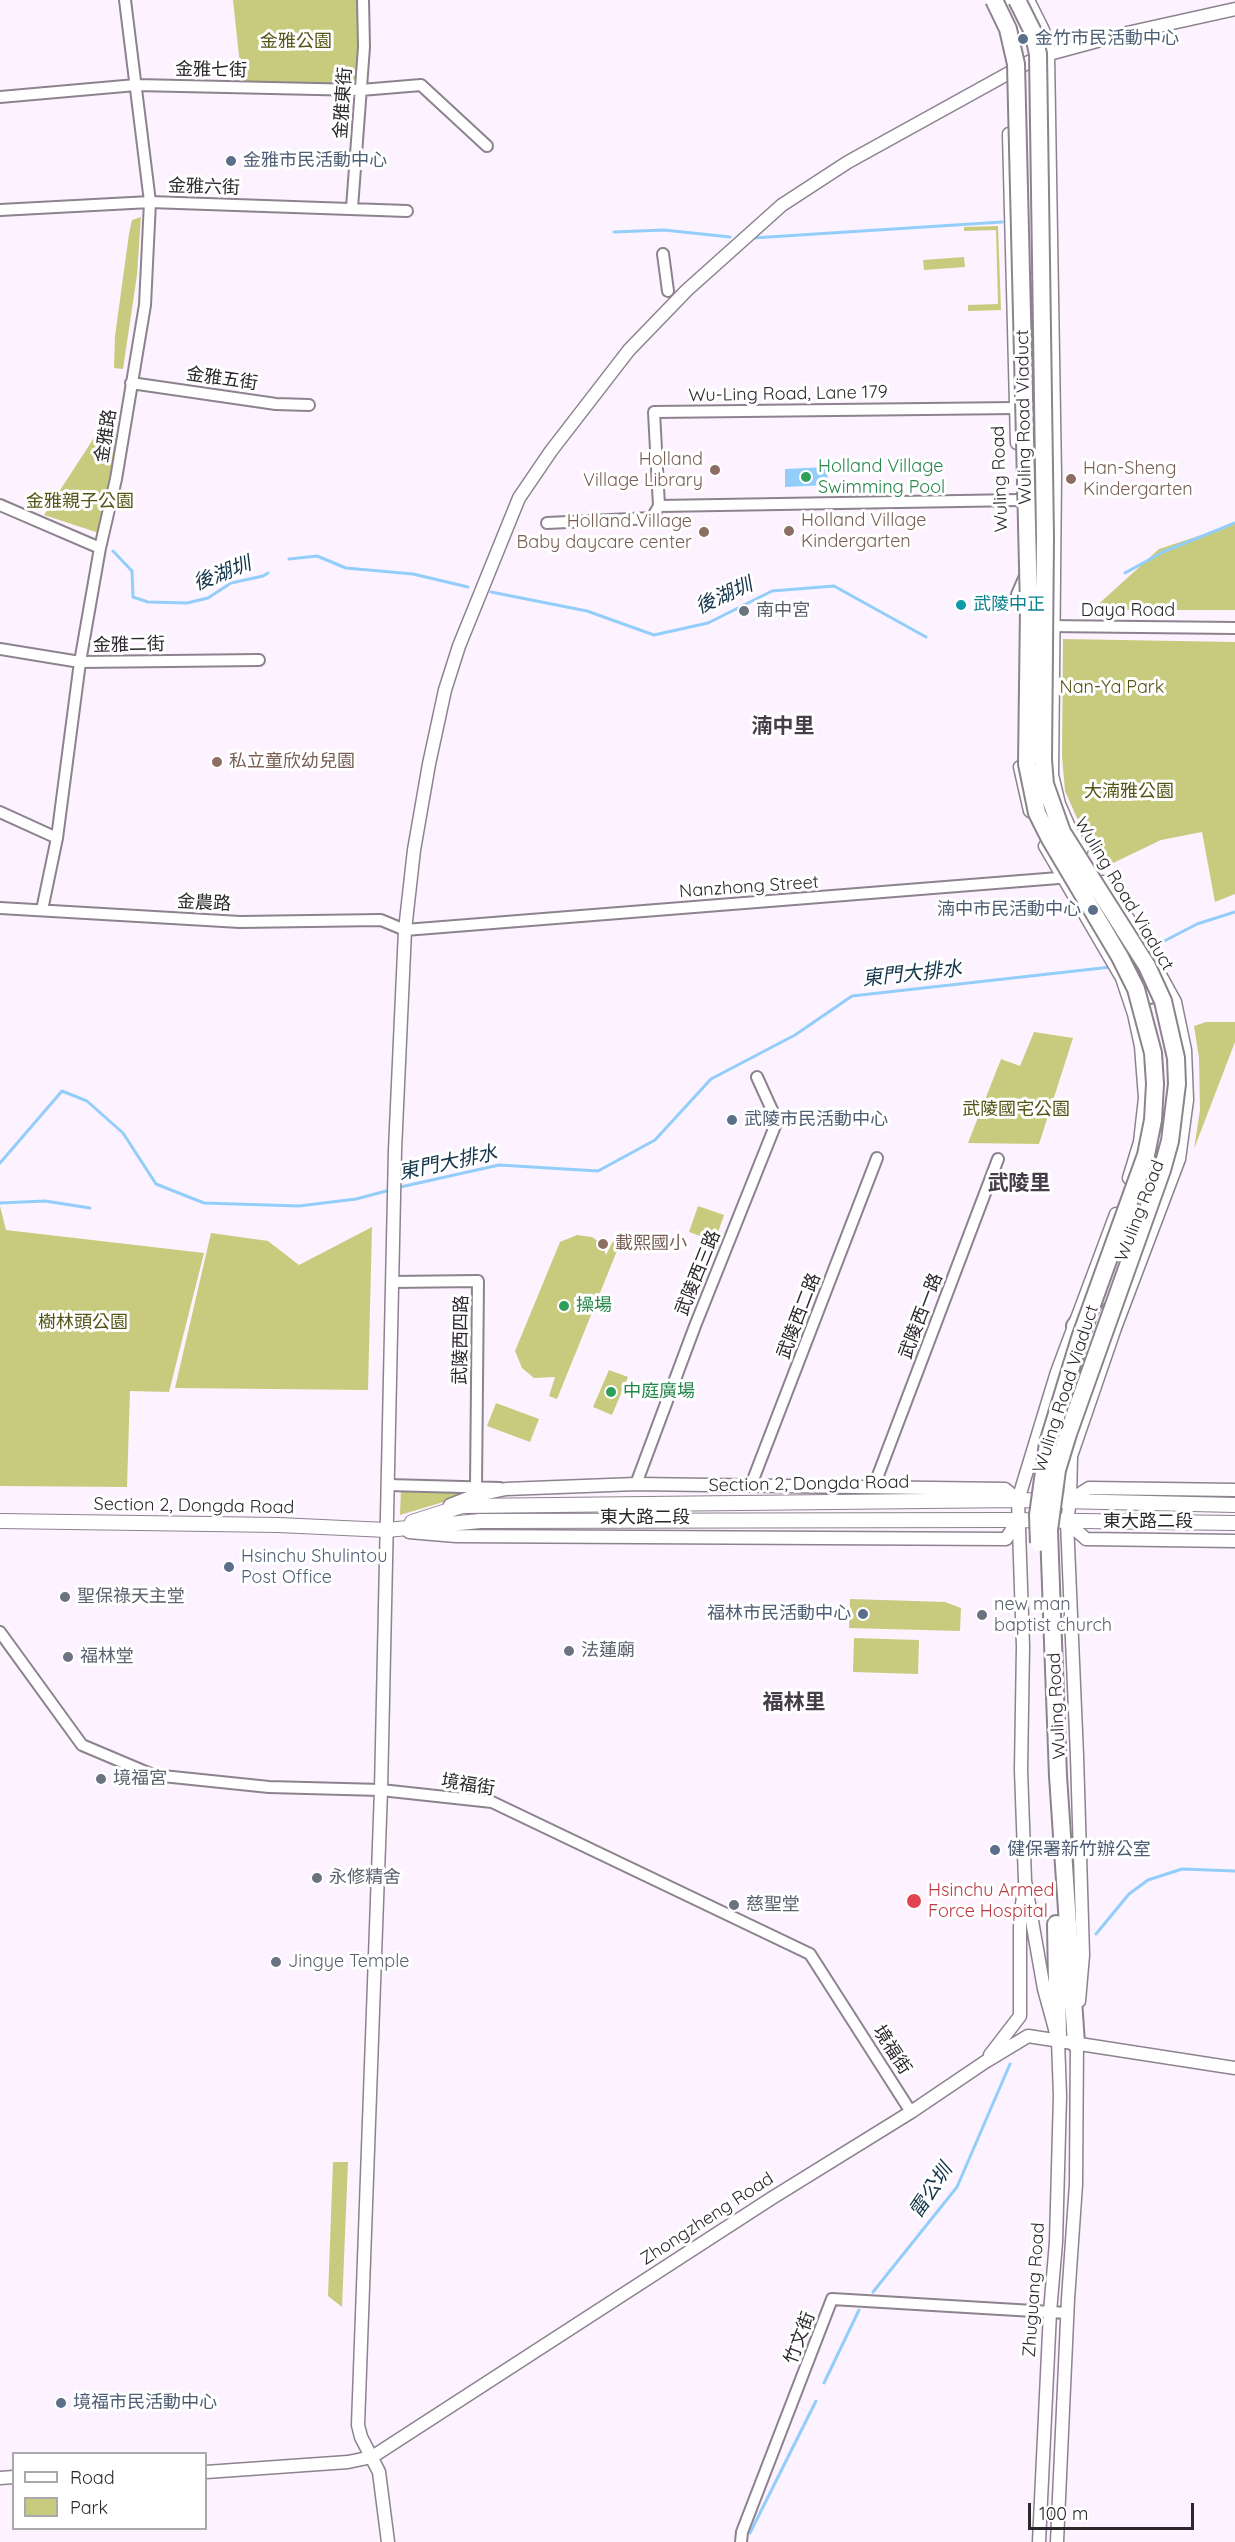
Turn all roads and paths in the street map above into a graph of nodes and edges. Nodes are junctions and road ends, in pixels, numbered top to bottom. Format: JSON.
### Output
{"nodes":[{"id":1,"x":125,"y":0,"type":"edge"},
{"id":2,"x":363,"y":0,"type":"edge"},
{"id":3,"x":986,"y":0,"type":"edge"},
{"id":4,"x":994,"y":0,"type":"edge"},
{"id":5,"x":1004,"y":0,"type":"edge"},
{"id":6,"x":1009,"y":0,"type":"edge"},
{"id":7,"x":1017,"y":0,"type":"edge"},
{"id":8,"x":1028,"y":0,"type":"edge"},
{"id":9,"x":1235,"y":9,"type":"edge"},
{"id":10,"x":1022,"y":35,"type":"junction"},
{"id":11,"x":1048,"y":54,"type":"junction"},
{"id":12,"x":1008,"y":74,"type":"junction"},
{"id":13,"x":136,"y":85,"type":"junction"},
{"id":14,"x":361,"y":90,"type":"junction"},
{"id":15,"x":0,"y":97,"type":"edge"},
{"id":16,"x":487,"y":146,"type":"dead end"},
{"id":17,"x":150,"y":202,"type":"junction"},
{"id":18,"x":352,"y":208,"type":"junction"},
{"id":19,"x":0,"y":210,"type":"edge"},
{"id":20,"x":407,"y":211,"type":"dead end"},
{"id":21,"x":663,"y":254,"type":"dead end"},
{"id":22,"x":668,"y":291,"type":"dead end"},
{"id":23,"x":131,"y":383,"type":"junction"},
{"id":24,"x":309,"y":405,"type":"dead end"},
{"id":25,"x":1016,"y":408,"type":"junction"},
{"id":26,"x":1020,"y":500,"type":"junction"},
{"id":27,"x":0,"y":505,"type":"edge"},
{"id":28,"x":659,"y":506,"type":"junction"},
{"id":29,"x":547,"y":523,"type":"dead end"},
{"id":30,"x":1036,"y":539,"type":"junction"},
{"id":31,"x":100,"y":548,"type":"junction"},
{"id":32,"x":1054,"y":594,"type":"junction"},
{"id":33,"x":1020,"y":595,"type":"junction"},
{"id":34,"x":1022,"y":623,"type":"junction"},
{"id":35,"x":1054,"y":627,"type":"junction"},
{"id":36,"x":1235,"y":628,"type":"edge"},
{"id":37,"x":0,"y":649,"type":"edge"},
{"id":38,"x":259,"y":660,"type":"dead end"},
{"id":39,"x":80,"y":662,"type":"junction"},
{"id":40,"x":0,"y":812,"type":"edge"},
{"id":41,"x":57,"y":838,"type":"junction"},
{"id":42,"x":1067,"y":854,"type":"junction"},
{"id":43,"x":1093,"y":867,"type":"junction"},
{"id":44,"x":1080,"y":875,"type":"junction"},
{"id":45,"x":1064,"y":880,"type":"junction"},
{"id":46,"x":0,"y":908,"type":"edge"},
{"id":47,"x":42,"y":910,"type":"junction"},
{"id":48,"x":405,"y":930,"type":"junction"},
{"id":49,"x":1170,"y":999,"type":"junction"},
{"id":50,"x":1131,"y":1006,"type":"junction"},
{"id":51,"x":757,"y":1077,"type":"dead end"},
{"id":52,"x":877,"y":1158,"type":"dead end"},
{"id":53,"x":998,"y":1159,"type":"dead end"},
{"id":54,"x":1112,"y":1280,"type":"junction"},
{"id":55,"x":392,"y":1282,"type":"junction"},
{"id":56,"x":1075,"y":1326,"type":"junction"},
{"id":57,"x":1115,"y":1328,"type":"junction"},
{"id":58,"x":636,"y":1484,"type":"junction"},
{"id":59,"x":388,"y":1485,"type":"junction"},
{"id":60,"x":751,"y":1485,"type":"junction"},
{"id":61,"x":476,"y":1486,"type":"junction"},
{"id":62,"x":874,"y":1486,"type":"junction"},
{"id":63,"x":506,"y":1489,"type":"junction"},
{"id":64,"x":1235,"y":1490,"type":"edge"},
{"id":65,"x":1018,"y":1500,"type":"junction"},
{"id":66,"x":1070,"y":1500,"type":"junction"},
{"id":67,"x":1235,"y":1505,"type":"edge"},
{"id":68,"x":1018,"y":1520,"type":"junction"},
{"id":69,"x":0,"y":1521,"type":"edge"},
{"id":70,"x":1066,"y":1522,"type":"junction"},
{"id":71,"x":1235,"y":1523,"type":"edge"},
{"id":72,"x":387,"y":1530,"type":"junction"},
{"id":73,"x":1235,"y":1541,"type":"edge"},
{"id":74,"x":0,"y":1632,"type":"edge"},
{"id":75,"x":1048,"y":1643,"type":"junction"},
{"id":76,"x":381,"y":1790,"type":"junction"},
{"id":77,"x":1025,"y":1881,"type":"junction"},
{"id":78,"x":1058,"y":2040,"type":"junction"},
{"id":79,"x":1076,"y":2044,"type":"junction"},
{"id":80,"x":985,"y":2062,"type":"junction"},
{"id":81,"x":1235,"y":2068,"type":"edge"},
{"id":82,"x":911,"y":2112,"type":"junction"},
{"id":83,"x":1050,"y":2312,"type":"junction"},
{"id":84,"x":1067,"y":2313,"type":"junction"},
{"id":85,"x":372,"y":2457,"type":"junction"},
{"id":86,"x":207,"y":2472,"type":"edge"},
{"id":87,"x":388,"y":2542,"type":"edge"},
{"id":88,"x":741,"y":2542,"type":"edge"},
{"id":89,"x":1039,"y":2542,"type":"edge"},
{"id":90,"x":1058,"y":2542,"type":"edge"}],
"edges":[{"from":1,"to":13,"type":"street","name":"金雅路"},
{"from":2,"to":14,"type":"street","name":"金雅東街"},
{"from":3,"to":12,"type":"street","name":"Wuling Road"},
{"from":4,"to":42,"type":"highway","name":"Wuling Road Viaduct","bridge":true},
{"from":5,"to":10,"type":"highway"},
{"from":6,"to":10,"type":"highway"},
{"from":7,"to":42,"type":"highway","name":"Wuling Road Viaduct","bridge":true},
{"from":8,"to":11,"type":"street"},
{"from":9,"to":11,"type":"street"},
{"from":10,"to":30,"type":"highway"},
{"from":11,"to":12,"type":"street"},
{"from":11,"to":32,"type":"street"},
{"from":12,"to":25,"type":"street","name":"Wuling Road"},
{"from":12,"to":48,"type":"street"},
{"from":13,"to":14,"type":"street","name":"金雅七街"},
{"from":13,"to":15,"type":"street","name":"金雅七街"},
{"from":13,"to":17,"type":"street","name":"金雅路"},
{"from":14,"to":16,"type":"street","name":"金雅七街"},
{"from":14,"to":18,"type":"street","name":"金雅東街"},
{"from":17,"to":18,"type":"street","name":"金雅六街"},
{"from":17,"to":19,"type":"street","name":"金雅六街"},
{"from":17,"to":23,"type":"street","name":"金雅路"},
{"from":18,"to":20,"type":"street","name":"金雅六街"},
{"from":21,"to":22,"type":"street"},
{"from":23,"to":24,"type":"street","name":"金雅五街"},
{"from":23,"to":31,"type":"street","name":"金雅路"},
{"from":25,"to":26,"type":"street","name":"Wuling Road"},
{"from":25,"to":28,"type":"street","name":"Wu-Ling Road, Lane 179"},
{"from":26,"to":28,"type":"street"},
{"from":26,"to":33,"type":"street","name":"Wuling Road"},
{"from":27,"to":31,"type":"street"},
{"from":28,"to":29,"type":"street"},
{"from":30,"to":32,"type":"highway"},
{"from":30,"to":33,"type":"highway"},
{"from":31,"to":39,"type":"street","name":"金雅路"},
{"from":32,"to":35,"type":"street"},
{"from":33,"to":34,"type":"street","name":"Wuling Road"},
{"from":34,"to":35,"type":"street","name":"Daya Road"},
{"from":34,"to":45,"type":"street","name":"Wuling Road"},
{"from":35,"to":36,"type":"street","name":"Daya Road"},
{"from":35,"to":43,"type":"street"},
{"from":37,"to":39,"type":"street","name":"金雅二街"},
{"from":38,"to":39,"type":"street","name":"金雅二街"},
{"from":39,"to":41,"type":"street","name":"金雅路"},
{"from":40,"to":41,"type":"street"},
{"from":41,"to":47,"type":"street","name":"金雅路"},
{"from":42,"to":54,"type":"highway","bridge":true},
{"from":42,"to":75,"type":"highway","name":"Wuling Road Viaduct","bridge":true},
{"from":43,"to":44,"type":"street","name":"Nanzhong Street"},
{"from":43,"to":49,"type":"street","name":"Wuling Road"},
{"from":44,"to":45,"type":"street","name":"Nanzhong Street"},
{"from":44,"to":49,"type":"street"},
{"from":45,"to":48,"type":"street","name":"Nanzhong Street"},
{"from":45,"to":50,"type":"street","name":"Wuling Road"},
{"from":46,"to":47,"type":"street","name":"金農路"},
{"from":47,"to":48,"type":"street","name":"金農路"},
{"from":48,"to":55,"type":"street"},
{"from":49,"to":50,"type":"street"},
{"from":49,"to":57,"type":"street","name":"Wuling Road"},
{"from":50,"to":56,"type":"street","name":"Wuling Road"},
{"from":51,"to":58,"type":"street","name":"武陵西三路"},
{"from":52,"to":60,"type":"street","name":"武陵西二路"},
{"from":53,"to":62,"type":"street","name":"武陵西一路"},
{"from":54,"to":56,"type":"highway"},
{"from":54,"to":57,"type":"highway"},
{"from":55,"to":59,"type":"street"},
{"from":55,"to":61,"type":"street","name":"武陵西四路"},
{"from":56,"to":65,"type":"street","name":"Wuling Road"},
{"from":57,"to":66,"type":"street","name":"Wuling Road"},
{"from":58,"to":60,"type":"street","name":"東大路二段"},
{"from":58,"to":63,"type":"street","name":"東大路二段"},
{"from":59,"to":61,"type":"street","name":"東大路二段"},
{"from":59,"to":72,"type":"street"},
{"from":60,"to":62,"type":"street","name":"東大路二段"},
{"from":61,"to":63,"type":"street","name":"東大路二段"},
{"from":62,"to":65,"type":"street","name":"東大路二段"},
{"from":63,"to":72,"type":"street","name":"東大路二段"},
{"from":64,"to":66,"type":"street","name":"東大路二段"},
{"from":65,"to":66,"type":"main road","name":"Section 2, Dongda Road"},
{"from":65,"to":68,"type":"street","name":"Wuling Road"},
{"from":65,"to":72,"type":"main road","name":"Section 2, Dongda Road"},
{"from":66,"to":67,"type":"main road","name":"Section 2, Dongda Road"},
{"from":66,"to":70,"type":"street","name":"Wuling Road"},
{"from":68,"to":70,"type":"main road","name":"Section 2, Dongda Road"},
{"from":68,"to":72,"type":"main road","name":"Section 2, Dongda Road"},
{"from":68,"to":77,"type":"street","name":"Wuling Road"},
{"from":69,"to":72,"type":"main road","name":"Section 2, Dongda Road"},
{"from":70,"to":71,"type":"main road","name":"Section 2, Dongda Road"},
{"from":70,"to":73,"type":"street","name":"東大路二段"},
{"from":70,"to":79,"type":"street","name":"Wuling Road"},
{"from":72,"to":76,"type":"street"},
{"from":74,"to":76,"type":"street","name":"境福街"},
{"from":75,"to":78,"type":"highway","name":"Wuling Road Viaduct"},
{"from":75,"to":79,"type":"highway","name":"Wuling Road Viaduct"},
{"from":76,"to":82,"type":"street","name":"境福街"},
{"from":76,"to":85,"type":"street"},
{"from":77,"to":78,"type":"street","name":"Wuling Road"},
{"from":77,"to":80,"type":"street"},
{"from":78,"to":79,"type":"street","name":"Zhongzheng Road"},
{"from":78,"to":80,"type":"street","name":"Zhongzheng Road"},
{"from":78,"to":83,"type":"street","name":"Zhuguang Road"},
{"from":79,"to":81,"type":"street","name":"Zhongzheng Road"},
{"from":79,"to":84,"type":"street","name":"Zhuguang Road"},
{"from":80,"to":82,"type":"street","name":"Zhongzheng Road"},
{"from":82,"to":85,"type":"street","name":"Zhongzheng Road"},
{"from":83,"to":84,"type":"street","name":"竹文街"},
{"from":83,"to":88,"type":"street","name":"竹文街"},
{"from":83,"to":89,"type":"street","name":"Zhuguang Road"},
{"from":84,"to":90,"type":"street","name":"Zhuguang Road"},
{"from":85,"to":86,"type":"street","name":"Zhongzheng Road"},
{"from":85,"to":87,"type":"street"}]}
